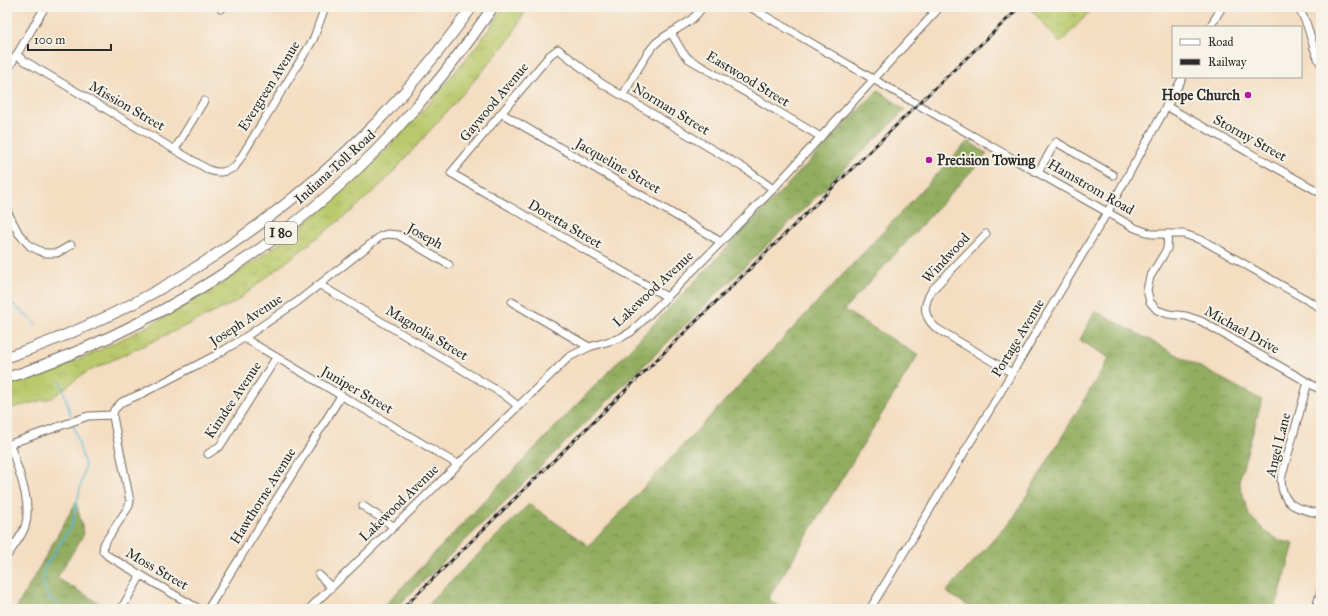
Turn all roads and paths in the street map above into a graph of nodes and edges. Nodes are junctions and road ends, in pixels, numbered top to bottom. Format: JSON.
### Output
{"nodes":[{"id":1,"x":45,"y":7,"type":"edge"},
{"id":2,"x":325,"y":7,"type":"edge"},
{"id":3,"x":472,"y":7,"type":"edge"},
{"id":4,"x":493,"y":7,"type":"edge"},
{"id":5,"x":702,"y":7,"type":"edge"},
{"id":6,"x":750,"y":7,"type":"edge"},
{"id":7,"x":926,"y":7,"type":"edge"},
{"id":8,"x":1222,"y":7,"type":"edge"},
{"id":9,"x":1297,"y":7,"type":"edge"},
{"id":10,"x":937,"y":10,"type":"edge"},
{"id":11,"x":1211,"y":26,"type":"edge"},
{"id":12,"x":671,"y":33,"type":"junction"},
{"id":13,"x":558,"y":49,"type":"joint"},
{"id":14,"x":17,"y":55,"type":"junction"},
{"id":15,"x":1321,"y":64,"type":"edge"},
{"id":16,"x":7,"y":71,"type":"edge"},
{"id":17,"x":1182,"y":78,"type":"edge"},
{"id":18,"x":873,"y":79,"type":"junction"},
{"id":19,"x":623,"y":95,"type":"junction"},
{"id":20,"x":204,"y":102,"type":"dead end"},
{"id":21,"x":1166,"y":106,"type":"junction"},
{"id":22,"x":501,"y":113,"type":"junction"},
{"id":23,"x":821,"y":137,"type":"junction"},
{"id":24,"x":175,"y":149,"type":"junction"},
{"id":25,"x":226,"y":172,"type":"joint"},
{"id":26,"x":1038,"y":172,"type":"junction"},
{"id":27,"x":451,"y":173,"type":"joint"},
{"id":28,"x":1113,"y":175,"type":"dead end"},
{"id":29,"x":774,"y":189,"type":"junction"},
{"id":30,"x":1321,"y":193,"type":"edge"},
{"id":31,"x":7,"y":211,"type":"edge"},
{"id":32,"x":1108,"y":211,"type":"junction"},
{"id":33,"x":387,"y":234,"type":"joint"},
{"id":34,"x":986,"y":234,"type":"dead end"},
{"id":35,"x":1168,"y":234,"type":"junction"},
{"id":36,"x":721,"y":242,"type":"junction"},
{"id":37,"x":71,"y":245,"type":"dead end"},
{"id":38,"x":449,"y":265,"type":"dead end"},
{"id":39,"x":320,"y":285,"type":"junction"},
{"id":40,"x":667,"y":297,"type":"junction"},
{"id":41,"x":512,"y":302,"type":"dead end"},
{"id":42,"x":1321,"y":308,"type":"edge"},
{"id":43,"x":244,"y":338,"type":"junction"},
{"id":44,"x":589,"y":347,"type":"junction"},
{"id":45,"x":7,"y":358,"type":"edge"},
{"id":46,"x":276,"y":358,"type":"junction"},
{"id":47,"x":1012,"y":373,"type":"junction"},
{"id":48,"x":7,"y":378,"type":"edge"},
{"id":49,"x":1308,"y":382,"type":"junction"},
{"id":50,"x":1321,"y":390,"type":"edge"},
{"id":51,"x":341,"y":396,"type":"junction"},
{"id":52,"x":518,"y":406,"type":"junction"},
{"id":53,"x":113,"y":415,"type":"junction"},
{"id":54,"x":8,"y":444,"type":"edge"},
{"id":55,"x":208,"y":454,"type":"dead end"},
{"id":56,"x":457,"y":464,"type":"junction"},
{"id":57,"x":363,"y":506,"type":"dead end"},
{"id":58,"x":1321,"y":514,"type":"edge"},
{"id":59,"x":393,"y":526,"type":"junction"},
{"id":60,"x":7,"y":541,"type":"edge"},
{"id":61,"x":14,"y":545,"type":"junction"},
{"id":62,"x":7,"y":556,"type":"edge"},
{"id":63,"x":141,"y":575,"type":"junction"},
{"id":64,"x":319,"y":575,"type":"dead end"},
{"id":65,"x":331,"y":587,"type":"junction"},
{"id":66,"x":1321,"y":590,"type":"edge"},
{"id":67,"x":123,"y":606,"type":"dead end"},
{"id":68,"x":874,"y":608,"type":"edge"},
{"id":69,"x":199,"y":609,"type":"edge"},
{"id":70,"x":208,"y":609,"type":"edge"},
{"id":71,"x":309,"y":609,"type":"edge"},
{"id":72,"x":1316,"y":609,"type":"edge"}],
"edges":[{"from":1,"to":14,"type":"street"},
{"from":2,"to":25,"type":"street","name":"Evergreen Avenue"},
{"from":3,"to":45,"type":"highway","name":"Indiana Toll Road","number":"I 80"},
{"from":4,"to":48,"type":"highway","name":"Indiana Toll Road","number":"I 80"},
{"from":5,"to":12,"type":"street"},
{"from":6,"to":18,"type":"street","name":"Hamstrom Road"},
{"from":7,"to":10,"type":"street"},
{"from":8,"to":11,"type":"street"},
{"from":9,"to":15,"type":"street"},
{"from":10,"to":18,"type":"street","name":"Lakewood Avenue"},
{"from":12,"to":19,"type":"street"},
{"from":12,"to":23,"type":"street","name":"Eastwood Street"},
{"from":13,"to":19,"type":"street","name":"Norman Street"},
{"from":13,"to":22,"type":"street","name":"Gaywood Avenue"},
{"from":14,"to":16,"type":"street"},
{"from":14,"to":24,"type":"street","name":"Mission Street"},
{"from":17,"to":21,"type":"street","name":"Portage Avenue"},
{"from":18,"to":23,"type":"street","name":"Lakewood Avenue"},
{"from":18,"to":26,"type":"street","name":"Hamstrom Road"},
{"from":19,"to":29,"type":"street","name":"Norman Street"},
{"from":20,"to":24,"type":"street"},
{"from":21,"to":30,"type":"street","name":"Stormy Street"},
{"from":21,"to":32,"type":"street","name":"Portage Avenue"},
{"from":22,"to":27,"type":"street","name":"Gaywood Avenue"},
{"from":22,"to":36,"type":"street","name":"Jacqueline Street"},
{"from":23,"to":29,"type":"street","name":"Lakewood Avenue"},
{"from":24,"to":25,"type":"street","name":"Mission Street"},
{"from":26,"to":28,"type":"street"},
{"from":26,"to":32,"type":"street","name":"Hamstrom Road"},
{"from":27,"to":40,"type":"street","name":"Doretta Street"},
{"from":29,"to":36,"type":"street","name":"Lakewood Avenue"},
{"from":31,"to":37,"type":"street"},
{"from":32,"to":35,"type":"street","name":"Hamstrom Road"},
{"from":32,"to":47,"type":"street","name":"Portage Avenue"},
{"from":33,"to":38,"type":"street","name":"Joseph"},
{"from":33,"to":39,"type":"street","name":"Joseph Avenue"},
{"from":34,"to":47,"type":"street","name":"Windwood"},
{"from":35,"to":42,"type":"street","name":"Hamstrom Road"},
{"from":35,"to":49,"type":"street","name":"Michael Drive"},
{"from":36,"to":40,"type":"street","name":"Lakewood Avenue"},
{"from":39,"to":43,"type":"street","name":"Joseph Avenue"},
{"from":39,"to":52,"type":"street","name":"Magnolia Street"},
{"from":40,"to":44,"type":"street","name":"Lakewood Avenue"},
{"from":41,"to":44,"type":"street"},
{"from":43,"to":46,"type":"street","name":"Juniper Street"},
{"from":43,"to":53,"type":"street","name":"Joseph Avenue"},
{"from":44,"to":52,"type":"street","name":"Lakewood Avenue"},
{"from":46,"to":51,"type":"street","name":"Juniper Street"},
{"from":46,"to":55,"type":"street","name":"Kimdee Avenue"},
{"from":47,"to":68,"type":"street","name":"Portage Avenue"},
{"from":49,"to":50,"type":"street","name":"Michael Drive"},
{"from":49,"to":58,"type":"street","name":"Angel Lane"},
{"from":51,"to":56,"type":"street","name":"Juniper Street"},
{"from":51,"to":70,"type":"street","name":"Hawthorne Avenue"},
{"from":52,"to":56,"type":"street","name":"Lakewood Avenue"},
{"from":53,"to":54,"type":"street"},
{"from":53,"to":63,"type":"street","name":"Moss Street"},
{"from":54,"to":61,"type":"street"},
{"from":56,"to":59,"type":"street","name":"Lakewood Avenue"},
{"from":57,"to":59,"type":"street"},
{"from":59,"to":65,"type":"street","name":"Lakewood Avenue"},
{"from":60,"to":61,"type":"street"},
{"from":61,"to":62,"type":"street"},
{"from":63,"to":67,"type":"street"},
{"from":63,"to":69,"type":"street","name":"Moss Street"},
{"from":64,"to":65,"type":"street"},
{"from":65,"to":71,"type":"street","name":"Lakewood Avenue"},
{"from":66,"to":72,"type":"street"}]}
